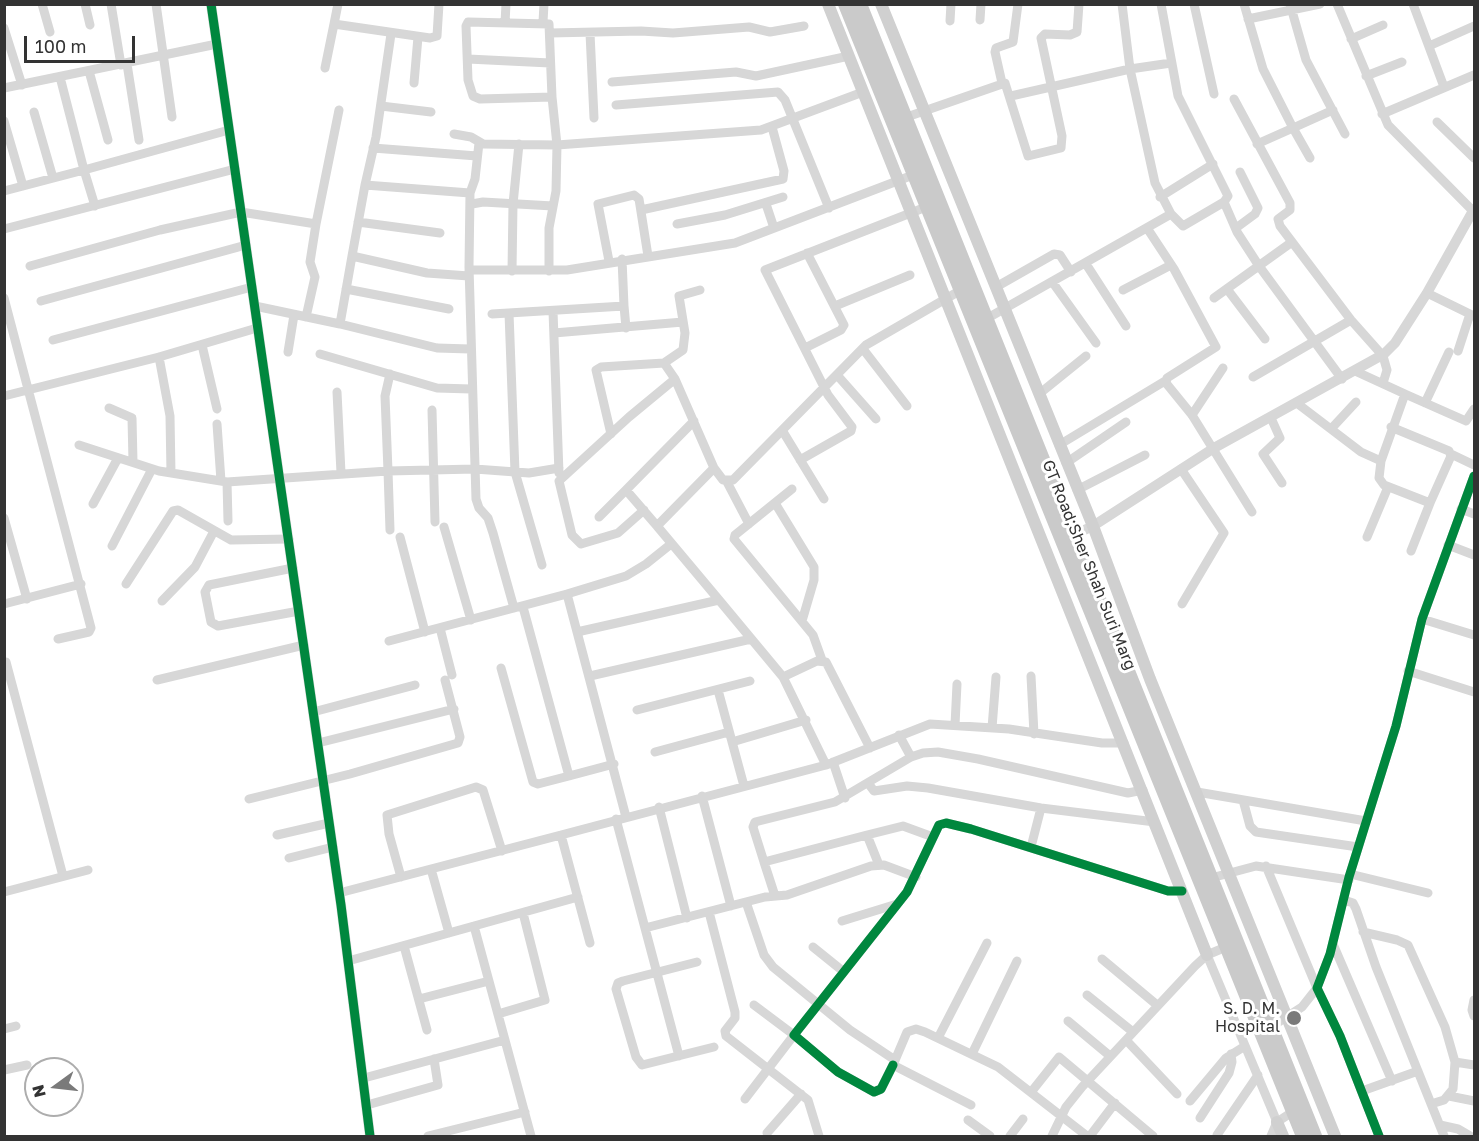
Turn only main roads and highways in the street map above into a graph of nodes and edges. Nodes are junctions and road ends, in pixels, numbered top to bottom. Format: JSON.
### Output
{"nodes":[{"id":1,"x":828,"y":4,"type":"edge"},
{"id":2,"x":845,"y":4,"type":"edge"},
{"id":3,"x":860,"y":4,"type":"edge"},
{"id":4,"x":881,"y":4,"type":"edge"},
{"id":5,"x":899,"y":120,"type":"junction"},
{"id":6,"x":1067,"y":538,"type":"junction"},
{"id":7,"x":1207,"y":956,"type":"road end"},
{"id":8,"x":1298,"y":1108,"type":"junction"},
{"id":9,"x":1276,"y":1122,"type":"road end"},
{"id":10,"x":1283,"y":1137,"type":"edge"},
{"id":11,"x":1303,"y":1137,"type":"edge"},
{"id":12,"x":1315,"y":1137,"type":"edge"},
{"id":13,"x":1335,"y":1137,"type":"edge"}],
"edges":[{"from":1,"to":7,"type":"main road"},
{"from":2,"to":5,"type":"main road","name":"GT Road;Sher Shah Suri Marg"},
{"from":3,"to":5,"type":"main road","name":"GT Road;Sher Shah Suri Marg"},
{"from":4,"to":13,"type":"main road"},
{"from":5,"to":6,"type":"main road","name":"GT Road;Sher Shah Suri Marg"},
{"from":5,"to":6,"type":"main road","name":"GT Road;Sher Shah Suri Marg"},
{"from":6,"to":8,"type":"main road","name":"GT Road;Sher Shah Suri Marg"},
{"from":6,"to":8,"type":"main road","name":"GT Road;Sher Shah Suri Marg"},
{"from":8,"to":11,"type":"main road","name":"GT Road;Sher Shah Suri Marg"},
{"from":8,"to":12,"type":"main road","name":"GT Road;Sher Shah Suri Marg"},
{"from":9,"to":10,"type":"main road"}]}
